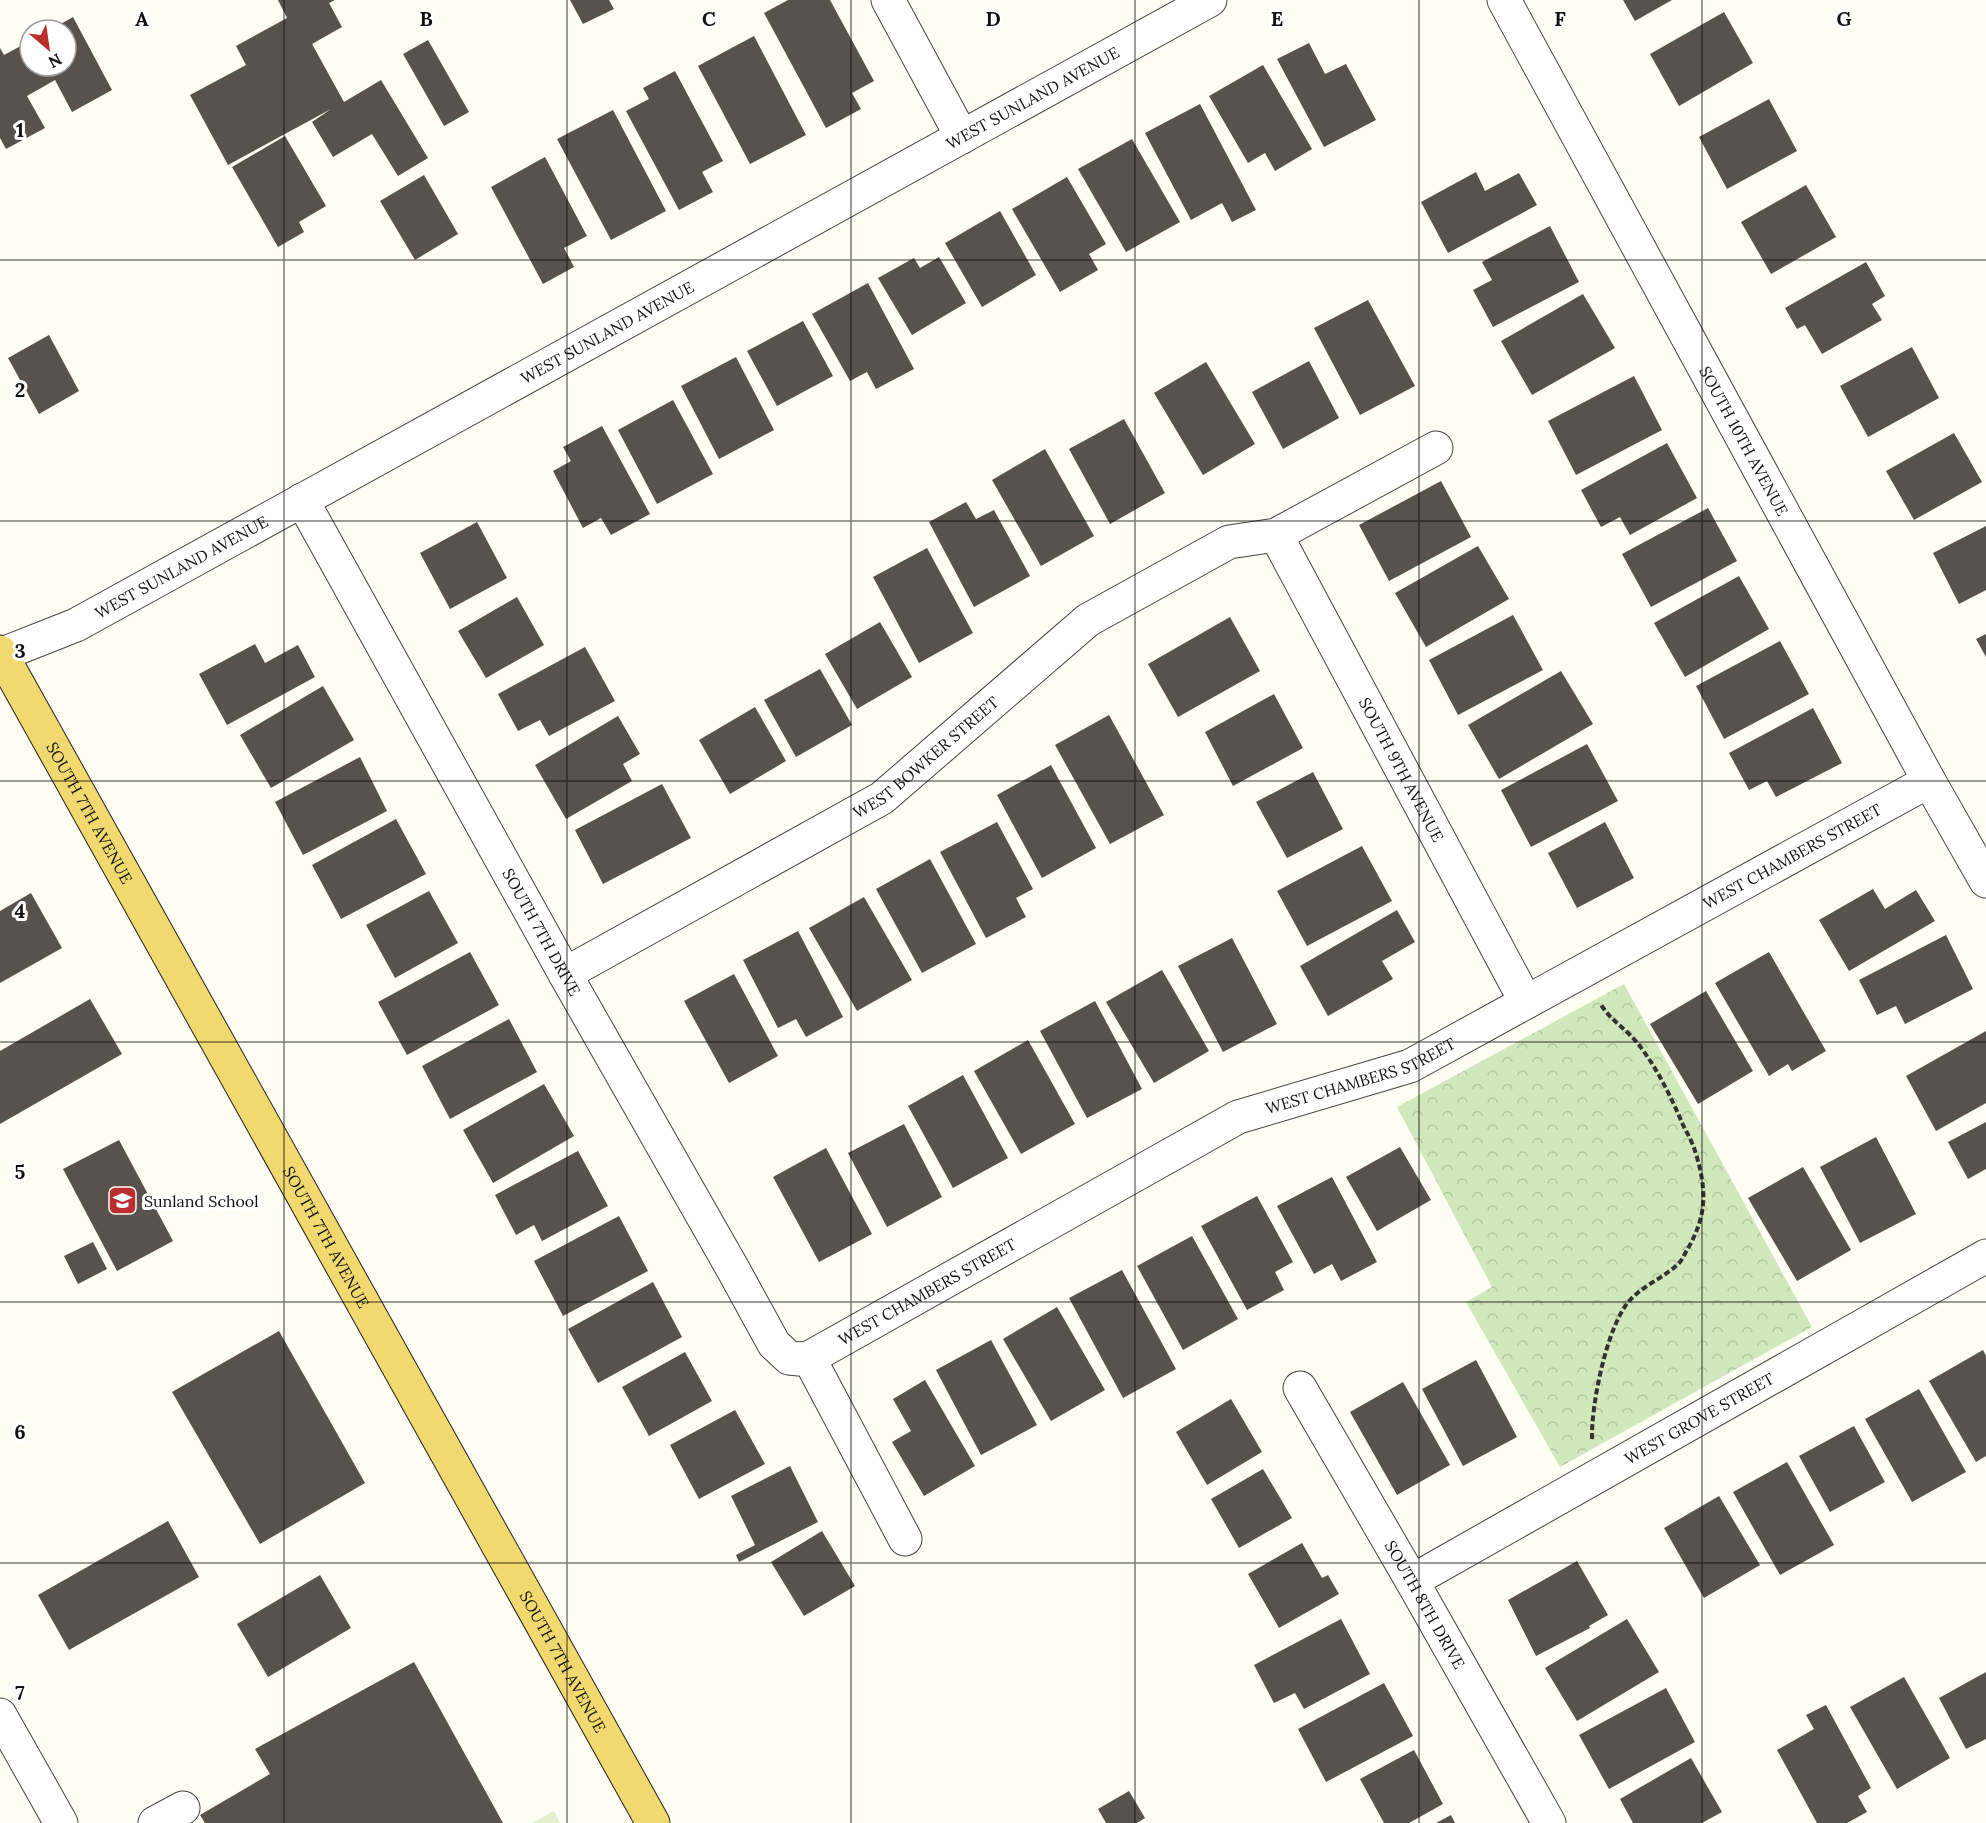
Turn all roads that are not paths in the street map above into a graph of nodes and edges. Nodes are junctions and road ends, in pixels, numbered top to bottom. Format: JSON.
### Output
{"nodes":[{"id":1,"x":888,"y":0,"type":"edge"},
{"id":2,"x":1210,"y":0,"type":"edge"},
{"id":3,"x":1504,"y":0,"type":"edge"},
{"id":4,"x":962,"y":137,"type":"junction"},
{"id":5,"x":1436,"y":448,"type":"dead end"},
{"id":6,"x":302,"y":500,"type":"junction"},
{"id":7,"x":1276,"y":535,"type":"junction"},
{"id":8,"x":0,"y":654,"type":"edge"},
{"id":9,"x":1929,"y":781,"type":"junction"},
{"id":10,"x":1986,"y":882,"type":"edge"},
{"id":11,"x":565,"y":974,"type":"junction"},
{"id":12,"x":1526,"y":1002,"type":"junction"},
{"id":13,"x":1986,"y":1256,"type":"edge"},
{"id":14,"x":799,"y":1358,"type":"junction"},
{"id":15,"x":1300,"y":1388,"type":"dead end"},
{"id":16,"x":905,"y":1539,"type":"dead end"},
{"id":17,"x":1412,"y":1581,"type":"junction"},
{"id":18,"x":0,"y":1715,"type":"edge"},
{"id":19,"x":61,"y":1823,"type":"edge"},
{"id":20,"x":653,"y":1823,"type":"edge"},
{"id":21,"x":1549,"y":1823,"type":"edge"}],
"edges":[{"from":1,"to":4,"type":"street"},
{"from":2,"to":4,"type":"street","name":"WEST SUNLAND AVENUE"},
{"from":3,"to":9,"type":"street","name":"SOUTH 10TH AVENUE"},
{"from":4,"to":6,"type":"street","name":"WEST SUNLAND AVENUE"},
{"from":5,"to":7,"type":"street"},
{"from":6,"to":8,"type":"street","name":"WEST SUNLAND AVENUE"},
{"from":6,"to":11,"type":"street","name":"SOUTH 7TH DRIVE"},
{"from":7,"to":11,"type":"street","name":"WEST BOWKER STREET"},
{"from":7,"to":12,"type":"street","name":"SOUTH 9TH AVENUE"},
{"from":8,"to":20,"type":"main road","name":"SOUTH 7TH AVENUE"},
{"from":9,"to":10,"type":"street","name":"SOUTH 10TH AVENUE"},
{"from":9,"to":12,"type":"street","name":"WEST CHAMBERS STREET"},
{"from":11,"to":14,"type":"street","name":"SOUTH 7TH DRIVE"},
{"from":12,"to":14,"type":"street","name":"WEST CHAMBERS STREET"},
{"from":13,"to":17,"type":"street","name":"WEST GROVE STREET"},
{"from":14,"to":16,"type":"street","name":"SOUTH 7TH DRIVE"},
{"from":15,"to":17,"type":"street","name":"SOUTH 8TH DRIVE"},
{"from":17,"to":21,"type":"street","name":"SOUTH 8TH DRIVE"},
{"from":18,"to":19,"type":"street"}]}
